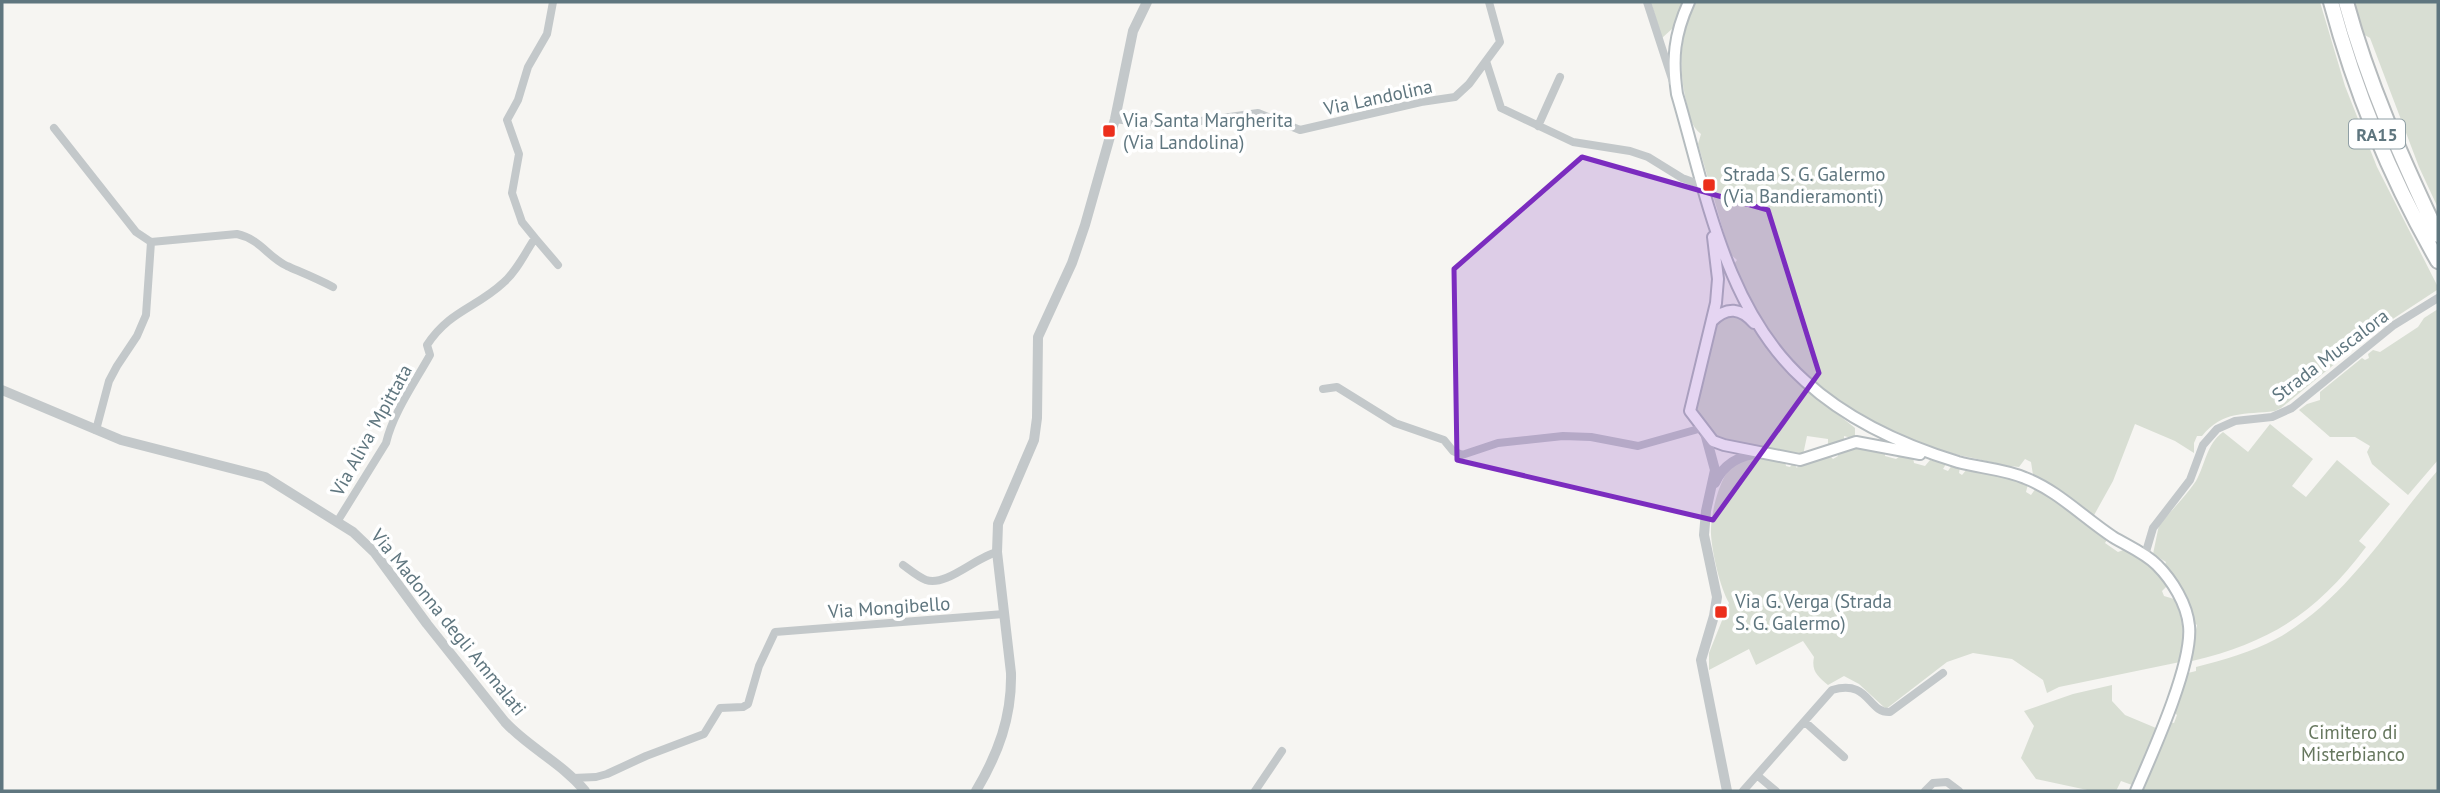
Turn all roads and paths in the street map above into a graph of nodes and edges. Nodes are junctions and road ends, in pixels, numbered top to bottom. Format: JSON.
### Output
{"nodes":[{"id":1,"x":552,"y":2,"type":"edge"},
{"id":2,"x":1147,"y":2,"type":"edge"},
{"id":3,"x":1489,"y":2,"type":"edge"},
{"id":4,"x":1647,"y":2,"type":"edge"},
{"id":5,"x":1689,"y":2,"type":"edge"},
{"id":6,"x":2331,"y":2,"type":"edge"},
{"id":7,"x":2346,"y":2,"type":"edge"},
{"id":8,"x":1486,"y":61,"type":"junction"},
{"id":9,"x":1560,"y":76,"type":"dead end"},
{"id":10,"x":1677,"y":94,"type":"junction"},
{"id":11,"x":1115,"y":119,"type":"junction"},
{"id":12,"x":1538,"y":126,"type":"junction"},
{"id":13,"x":54,"y":128,"type":"dead end"},
{"id":14,"x":1705,"y":189,"type":"junction"},
{"id":15,"x":2438,"y":235,"type":"edge"},
{"id":16,"x":535,"y":238,"type":"junction"},
{"id":17,"x":151,"y":242,"type":"junction"},
{"id":18,"x":2438,"y":261,"type":"edge"},
{"id":19,"x":558,"y":265,"type":"dead end"},
{"id":20,"x":333,"y":286,"type":"dead end"},
{"id":21,"x":2438,"y":298,"type":"edge"},
{"id":22,"x":1712,"y":322,"type":"junction"},
{"id":23,"x":1763,"y":333,"type":"junction"},
{"id":24,"x":1323,"y":389,"type":"dead end"},
{"id":25,"x":2,"y":390,"type":"edge"},
{"id":26,"x":1849,"y":416,"type":"junction"},
{"id":27,"x":96,"y":430,"type":"junction"},
{"id":28,"x":1704,"y":430,"type":"junction"},
{"id":29,"x":1856,"y":442,"type":"junction"},
{"id":30,"x":1761,"y":453,"type":"junction"},
{"id":31,"x":1960,"y":462,"type":"junction"},
{"id":32,"x":1710,"y":493,"type":"junction"},
{"id":33,"x":337,"y":522,"type":"junction"},
{"id":34,"x":997,"y":552,"type":"junction"},
{"id":35,"x":2145,"y":555,"type":"junction"},
{"id":36,"x":902,"y":565,"type":"dead end"},
{"id":37,"x":1004,"y":614,"type":"junction"},
{"id":38,"x":1943,"y":673,"type":"dead end"},
{"id":39,"x":1805,"y":722,"type":"junction"},
{"id":40,"x":1282,"y":751,"type":"dead end"},
{"id":41,"x":1844,"y":757,"type":"dead end"},
{"id":42,"x":1758,"y":776,"type":"junction"},
{"id":43,"x":573,"y":778,"type":"junction"},
{"id":44,"x":585,"y":791,"type":"edge"},
{"id":45,"x":976,"y":791,"type":"edge"},
{"id":46,"x":1255,"y":791,"type":"edge"},
{"id":47,"x":1727,"y":791,"type":"edge"},
{"id":48,"x":1742,"y":791,"type":"edge"},
{"id":49,"x":1776,"y":791,"type":"edge"},
{"id":50,"x":1925,"y":791,"type":"edge"},
{"id":51,"x":1959,"y":791,"type":"edge"},
{"id":52,"x":2136,"y":791,"type":"edge"}],
"edges":[{"from":1,"to":16,"type":"street"},
{"from":2,"to":11,"type":"street"},
{"from":3,"to":8,"type":"street","name":"Via Landolina"},
{"from":4,"to":10,"type":"street"},
{"from":5,"to":10,"type":"main road"},
{"from":6,"to":18,"type":"highway","number":"RA15"},
{"from":7,"to":15,"type":"highway","number":"RA15"},
{"from":8,"to":11,"type":"street","name":"Via Landolina"},
{"from":8,"to":12,"type":"street"},
{"from":9,"to":12,"type":"street"},
{"from":10,"to":14,"type":"main road"},
{"from":11,"to":34,"type":"street"},
{"from":12,"to":14,"type":"street"},
{"from":13,"to":17,"type":"street"},
{"from":14,"to":22,"type":"main road"},
{"from":14,"to":23,"type":"main road"},
{"from":16,"to":19,"type":"street"},
{"from":16,"to":33,"type":"street","name":"Via Aliva 'Mpittata"},
{"from":17,"to":20,"type":"street"},
{"from":17,"to":27,"type":"street"},
{"from":21,"to":35,"type":"street","name":"Strada Muscalora"},
{"from":22,"to":23,"type":"main road"},
{"from":22,"to":28,"type":"main road"},
{"from":23,"to":26,"type":"main road"},
{"from":24,"to":28,"type":"street"},
{"from":25,"to":27,"type":"street","name":"Via Madonna degli Ammalati"},
{"from":26,"to":29,"type":"main road"},
{"from":26,"to":31,"type":"main road"},
{"from":27,"to":33,"type":"street","name":"Via Madonna degli Ammalati"},
{"from":28,"to":30,"type":"main road"},
{"from":28,"to":32,"type":"street"},
{"from":29,"to":30,"type":"main road"},
{"from":29,"to":31,"type":"main road"},
{"from":30,"to":32,"type":"street"},
{"from":31,"to":35,"type":"main road"},
{"from":32,"to":47,"type":"street"},
{"from":33,"to":43,"type":"street","name":"Via Madonna degli Ammalati"},
{"from":34,"to":36,"type":"street"},
{"from":34,"to":37,"type":"street"},
{"from":35,"to":52,"type":"main road"},
{"from":37,"to":43,"type":"street","name":"Via Mongibello"},
{"from":37,"to":45,"type":"street"},
{"from":38,"to":39,"type":"street"},
{"from":39,"to":41,"type":"street"},
{"from":39,"to":42,"type":"street"},
{"from":40,"to":46,"type":"street"},
{"from":42,"to":48,"type":"street"},
{"from":42,"to":49,"type":"street"},
{"from":43,"to":44,"type":"street","name":"Via Madonna degli Ammalati"},
{"from":50,"to":51,"type":"street"}]}
